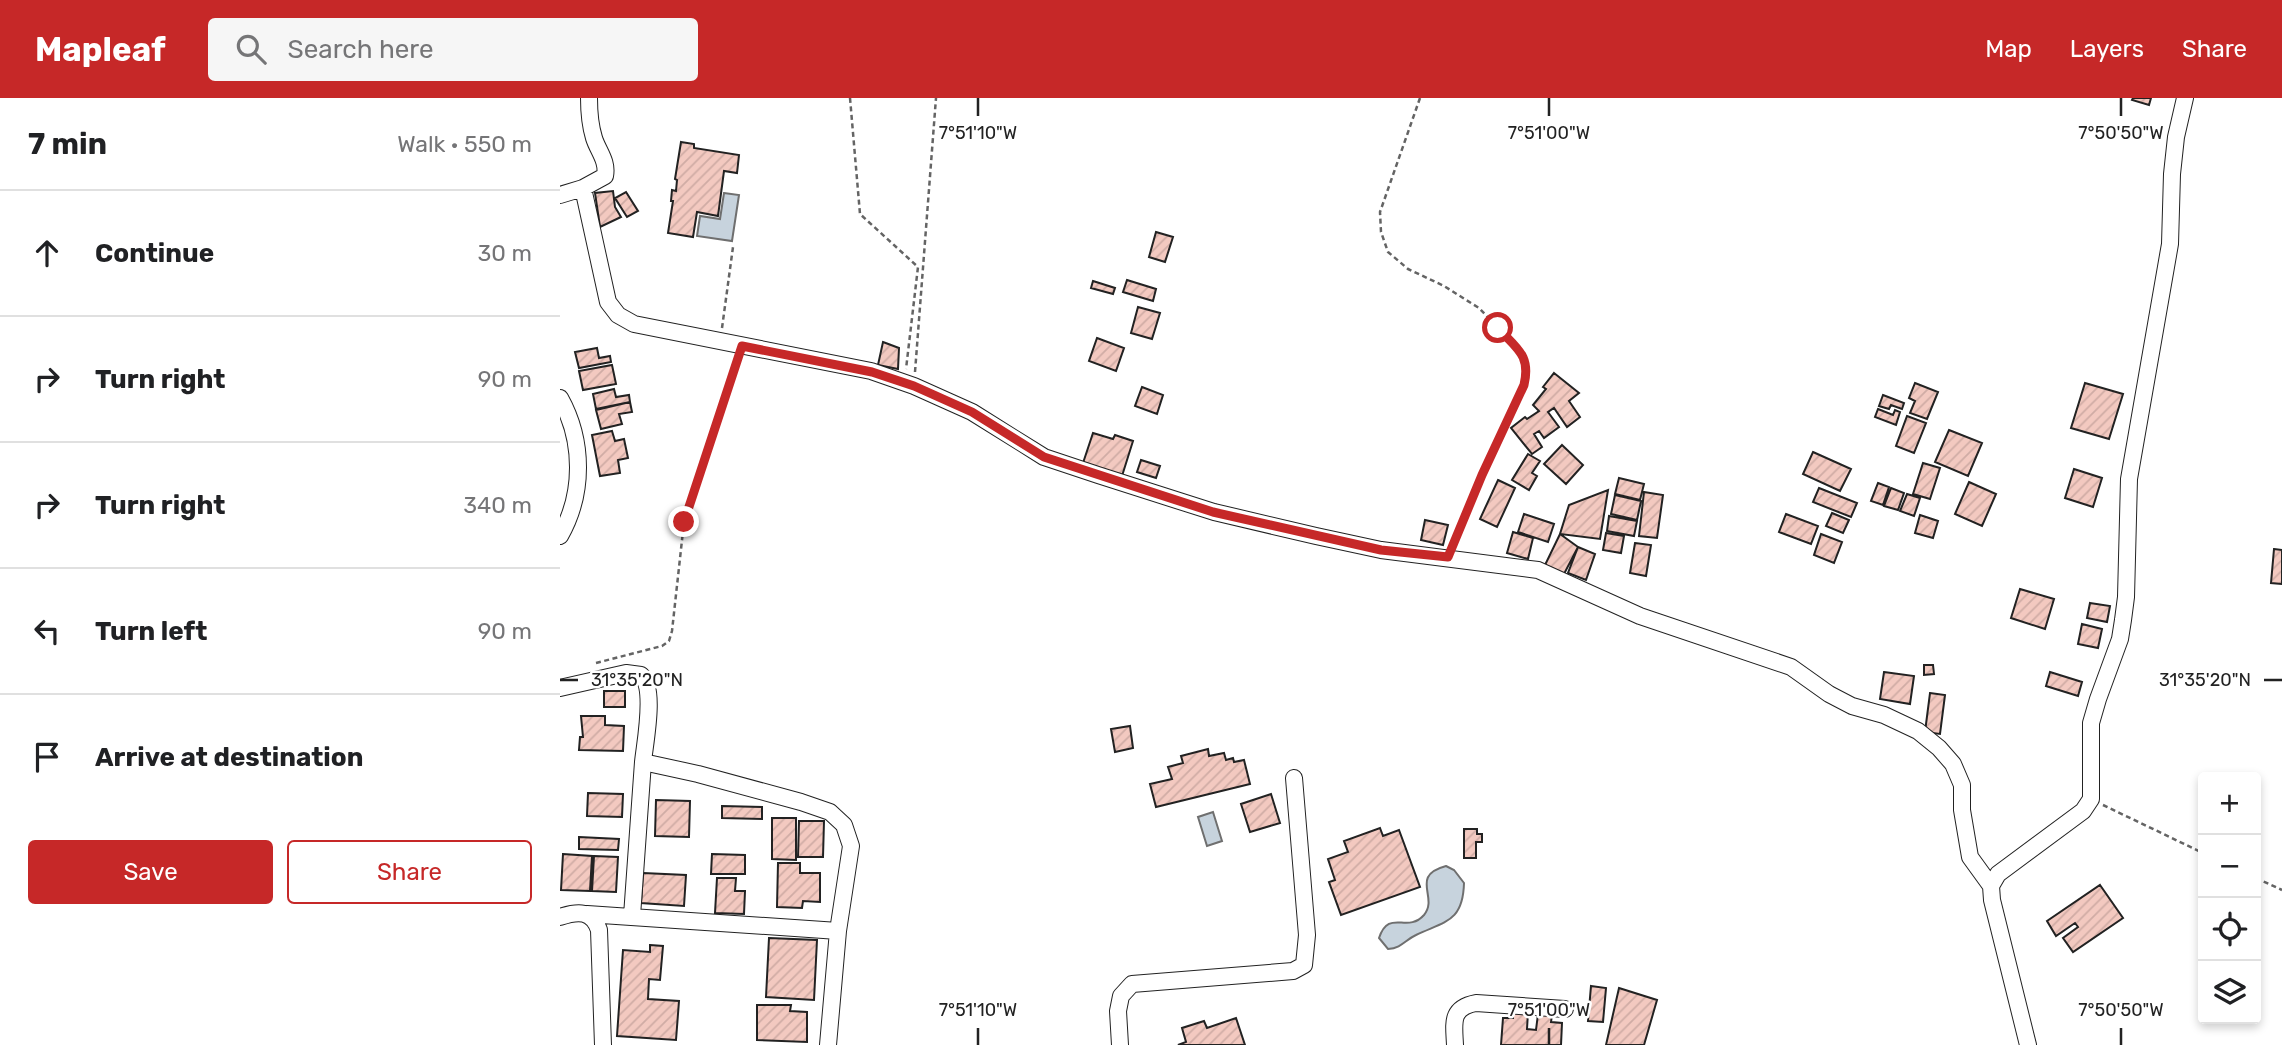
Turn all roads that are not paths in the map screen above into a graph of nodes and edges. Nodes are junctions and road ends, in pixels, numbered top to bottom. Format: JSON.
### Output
{"nodes":[{"id":1,"x":589,"y":98,"type":"edge"},
{"id":2,"x":2185,"y":98,"type":"edge"},
{"id":3,"x":583,"y":188,"type":"junction"},
{"id":4,"x":560,"y":195,"type":"edge"},
{"id":5,"x":560,"y":398,"type":"edge"},
{"id":6,"x":560,"y":537,"type":"edge"},
{"id":7,"x":560,"y":688,"type":"edge"},
{"id":8,"x":643,"y":762,"type":"junction"},
{"id":9,"x":1294,"y":778,"type":"dead end"},
{"id":10,"x":1991,"y":886,"type":"junction"},
{"id":11,"x":587,"y":914,"type":"junction"},
{"id":12,"x":632,"y":916,"type":"junction"},
{"id":13,"x":560,"y":917,"type":"edge"},
{"id":14,"x":838,"y":931,"type":"junction"},
{"id":15,"x":1565,"y":1009,"type":"dead end"},
{"id":16,"x":603,"y":1045,"type":"edge"},
{"id":17,"x":828,"y":1045,"type":"edge"},
{"id":18,"x":1120,"y":1045,"type":"edge"},
{"id":19,"x":1455,"y":1045,"type":"edge"},
{"id":20,"x":2028,"y":1045,"type":"edge"}],
"edges":[{"from":1,"to":3,"type":"street"},
{"from":2,"to":10,"type":"street"},
{"from":3,"to":4,"type":"street"},
{"from":3,"to":10,"type":"street"},
{"from":5,"to":6,"type":"street"},
{"from":7,"to":8,"type":"street"},
{"from":8,"to":12,"type":"street"},
{"from":8,"to":14,"type":"street"},
{"from":9,"to":18,"type":"street"},
{"from":10,"to":20,"type":"street"},
{"from":11,"to":12,"type":"street"},
{"from":11,"to":13,"type":"street"},
{"from":11,"to":16,"type":"street"},
{"from":12,"to":14,"type":"street"},
{"from":14,"to":17,"type":"street"},
{"from":15,"to":19,"type":"street"}]}
